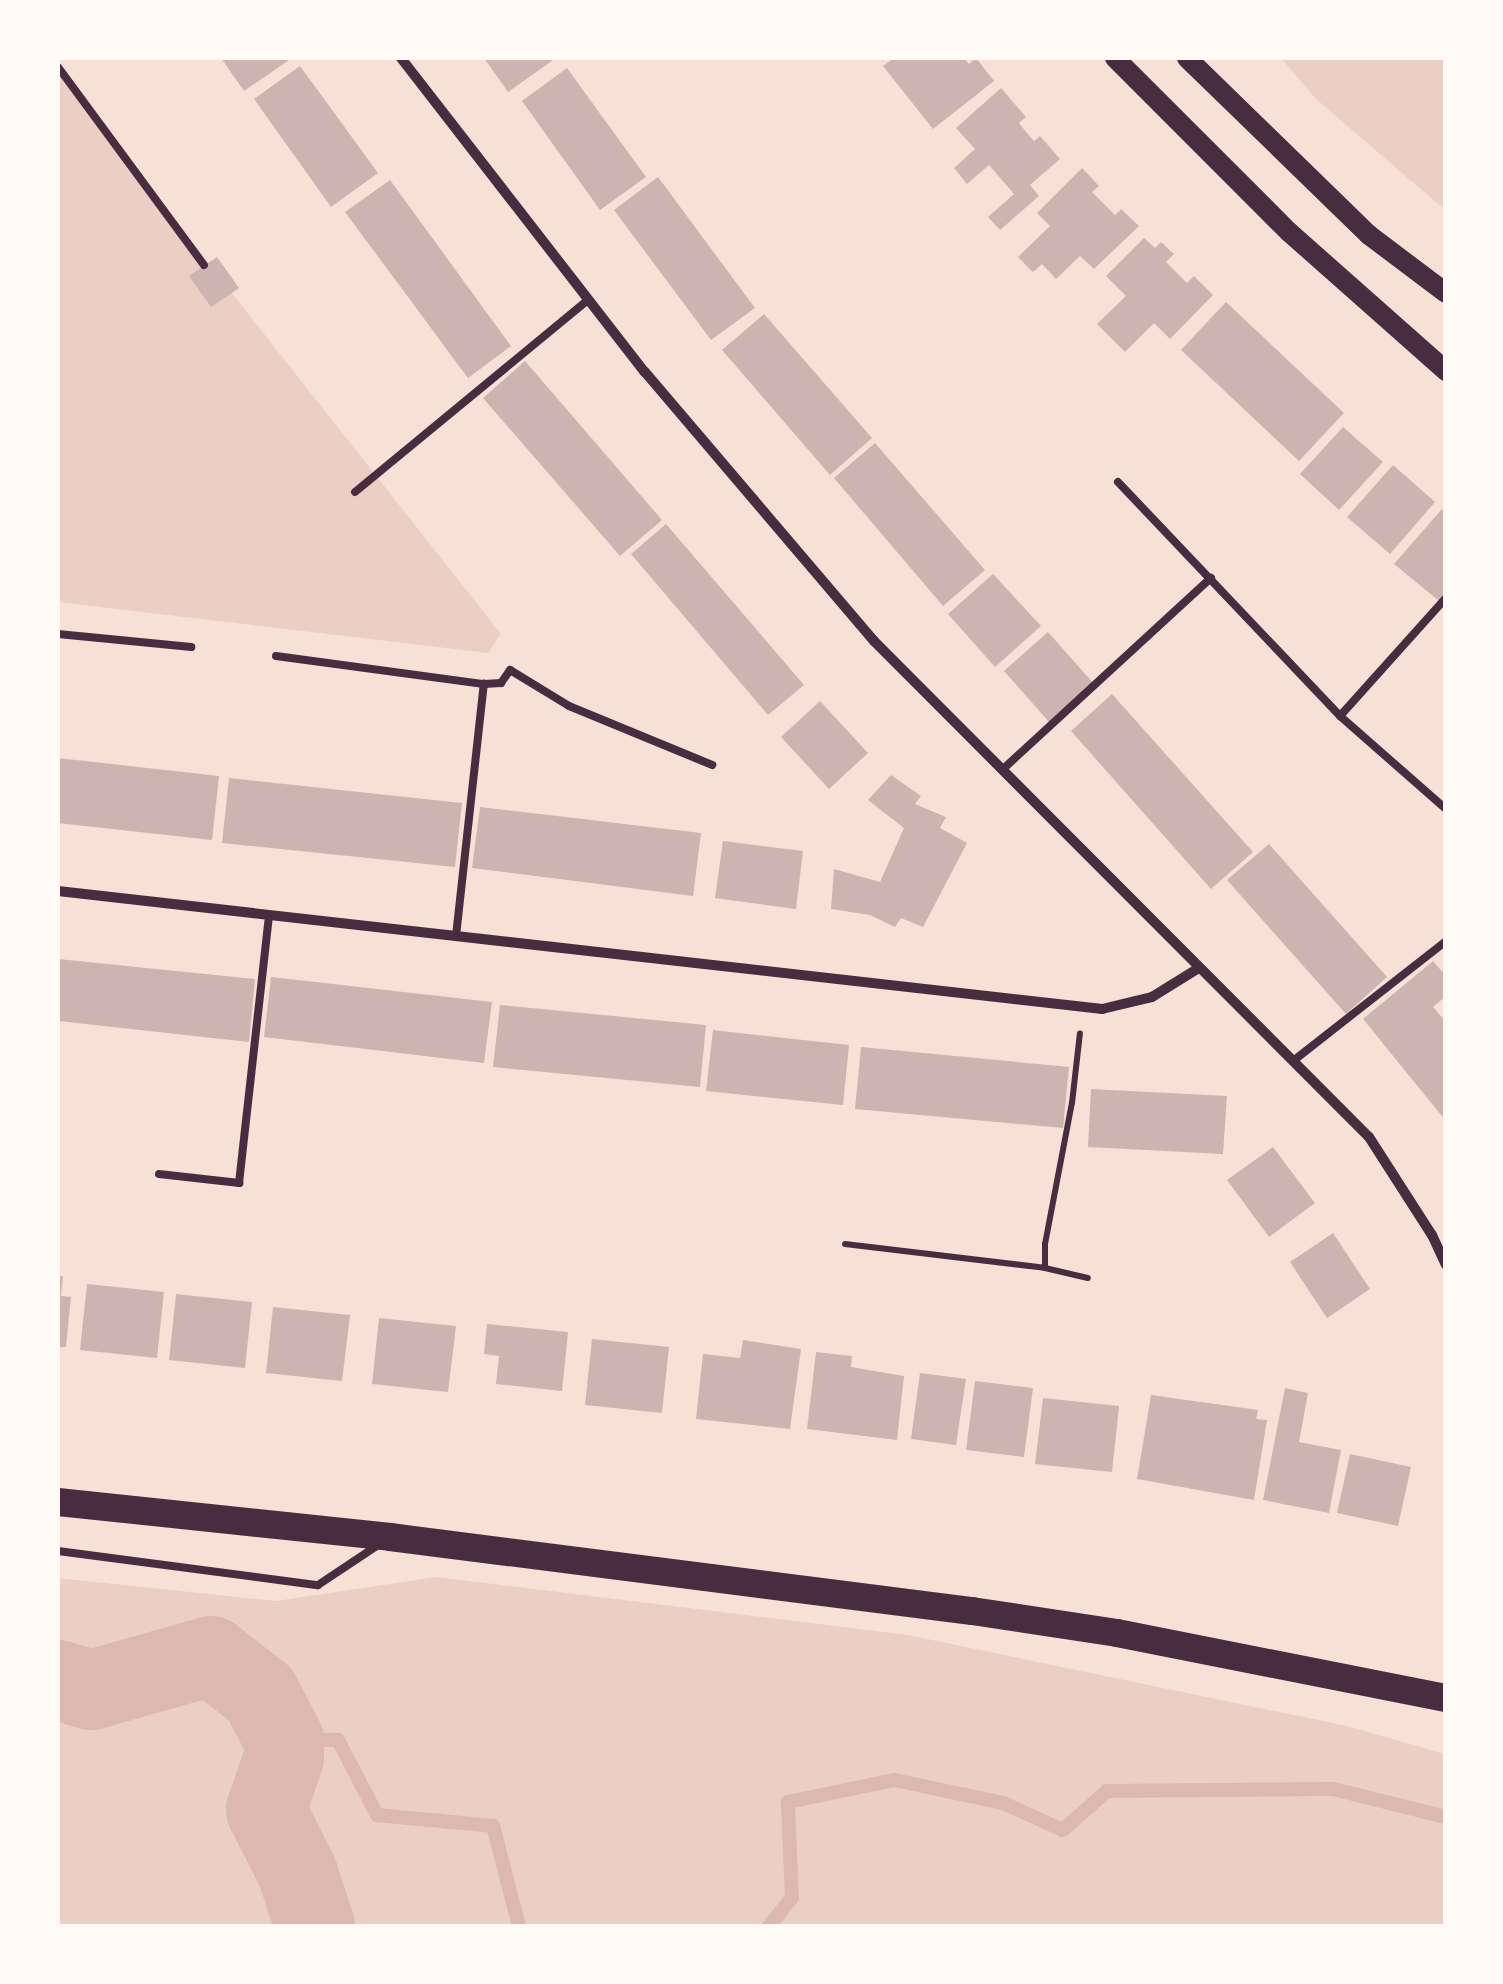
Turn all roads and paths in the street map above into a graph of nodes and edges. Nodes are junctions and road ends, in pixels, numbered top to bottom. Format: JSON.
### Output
{"nodes":[{"id":1,"x":401,"y":58,"type":"edge"},
{"id":2,"x":1115,"y":58,"type":"edge"},
{"id":3,"x":1187,"y":58,"type":"edge"},
{"id":4,"x":58,"y":67,"type":"edge"},
{"id":5,"x":204,"y":265,"type":"dead end"},
{"id":6,"x":1446,"y":293,"type":"edge"},
{"id":7,"x":588,"y":300,"type":"junction"},
{"id":8,"x":1446,"y":370,"type":"edge"},
{"id":9,"x":1118,"y":482,"type":"dead end"},
{"id":10,"x":355,"y":492,"type":"dead end"},
{"id":11,"x":1211,"y":578,"type":"junction"},
{"id":12,"x":1446,"y":598,"type":"edge"},
{"id":13,"x":58,"y":634,"type":"edge"},
{"id":14,"x":58,"y":646,"type":"edge"},
{"id":15,"x":191,"y":647,"type":"dead end"},
{"id":16,"x":276,"y":656,"type":"dead end"},
{"id":17,"x":484,"y":684,"type":"junction"},
{"id":18,"x":1340,"y":716,"type":"junction"},
{"id":19,"x":712,"y":765,"type":"dead end"},
{"id":20,"x":1002,"y":770,"type":"junction"},
{"id":21,"x":1446,"y":809,"type":"edge"},
{"id":22,"x":58,"y":891,"type":"edge"},
{"id":23,"x":269,"y":915,"type":"junction"},
{"id":24,"x":456,"y":936,"type":"junction"},
{"id":25,"x":1446,"y":940,"type":"edge"},
{"id":26,"x":1199,"y":968,"type":"junction"},
{"id":27,"x":1083,"y":1005,"type":"junction"},
{"id":28,"x":1293,"y":1061,"type":"junction"},
{"id":29,"x":159,"y":1174,"type":"dead end"},
{"id":30,"x":846,"y":1244,"type":"dead end"},
{"id":31,"x":1446,"y":1265,"type":"edge"},
{"id":32,"x":1045,"y":1268,"type":"junction"},
{"id":33,"x":1088,"y":1278,"type":"dead end"},
{"id":34,"x":58,"y":1502,"type":"edge"},
{"id":35,"x":390,"y":1538,"type":"junction"},
{"id":36,"x":58,"y":1551,"type":"edge"},
{"id":37,"x":1446,"y":1698,"type":"edge"}],
"edges":[{"from":1,"to":7,"type":"street"},
{"from":2,"to":8,"type":"main road"},
{"from":3,"to":6,"type":"main road"},
{"from":4,"to":5,"type":"lane"},
{"from":7,"to":10,"type":"lane"},
{"from":7,"to":20,"type":"street"},
{"from":9,"to":11,"type":"lane"},
{"from":11,"to":18,"type":"lane"},
{"from":11,"to":20,"type":"lane"},
{"from":12,"to":18,"type":"lane"},
{"from":13,"to":14,"type":"lane"},
{"from":13,"to":15,"type":"lane"},
{"from":16,"to":17,"type":"lane"},
{"from":17,"to":19,"type":"lane"},
{"from":17,"to":24,"type":"lane"},
{"from":18,"to":21,"type":"lane"},
{"from":20,"to":26,"type":"street"},
{"from":22,"to":23,"type":"street"},
{"from":23,"to":24,"type":"street"},
{"from":23,"to":29,"type":"lane"},
{"from":24,"to":27,"type":"street"},
{"from":25,"to":28,"type":"lane"},
{"from":26,"to":27,"type":"street"},
{"from":26,"to":28,"type":"street"},
{"from":27,"to":32,"type":"path"},
{"from":28,"to":31,"type":"street"},
{"from":30,"to":32,"type":"path"},
{"from":32,"to":33,"type":"path"},
{"from":34,"to":35,"type":"highway"},
{"from":35,"to":36,"type":"lane"},
{"from":35,"to":37,"type":"highway"}]}
